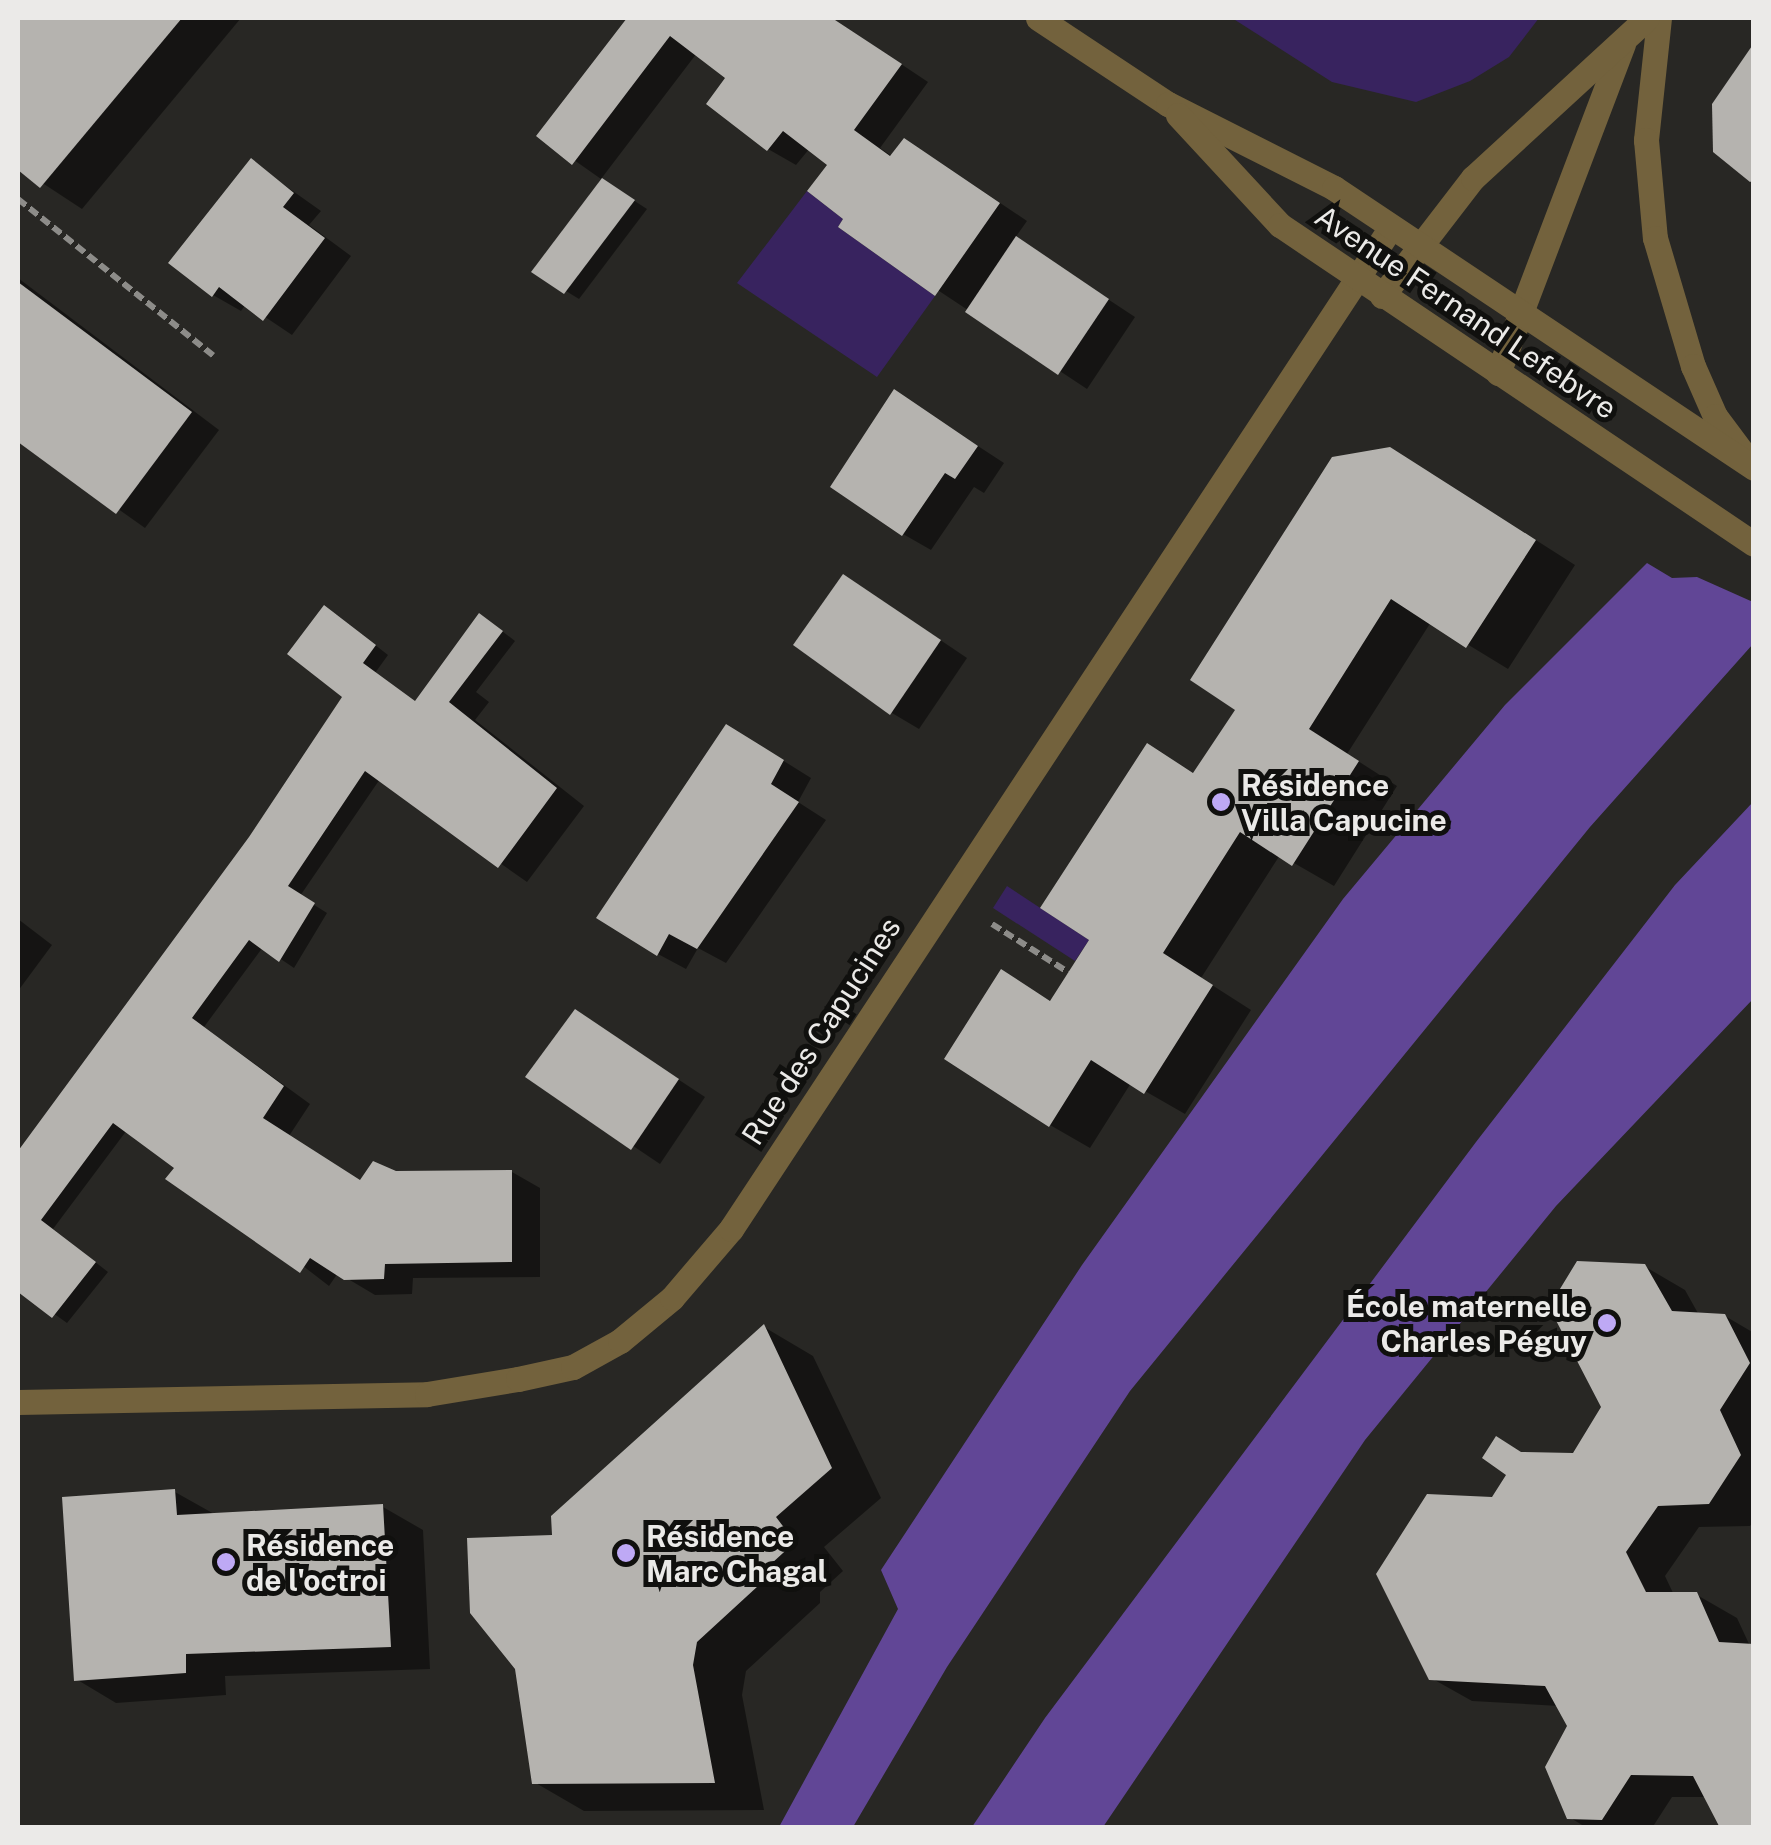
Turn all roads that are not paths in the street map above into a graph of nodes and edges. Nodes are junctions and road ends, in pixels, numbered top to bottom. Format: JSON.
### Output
{"nodes":[{"id":1,"x":1038,"y":18,"type":"edge"},
{"id":2,"x":1647,"y":18,"type":"edge"},
{"id":3,"x":1659,"y":18,"type":"edge"},
{"id":4,"x":1623,"y":44,"type":"junction"},
{"id":5,"x":1168,"y":104,"type":"junction"},
{"id":6,"x":1391,"y":226,"type":"junction"},
{"id":7,"x":1418,"y":245,"type":"junction"},
{"id":8,"x":1354,"y":277,"type":"junction"},
{"id":9,"x":1382,"y":296,"type":"junction"},
{"id":10,"x":1521,"y":313,"type":"junction"},
{"id":11,"x":1498,"y":374,"type":"junction"},
{"id":12,"x":1754,"y":468,"type":"edge"},
{"id":13,"x":1754,"y":544,"type":"edge"},
{"id":14,"x":18,"y":1402,"type":"edge"}],
"edges":[{"from":1,"to":5,"type":"street","name":"Avenue Fernand Lefebvre"},
{"from":2,"to":4,"type":"street"},
{"from":3,"to":12,"type":"street"},
{"from":4,"to":7,"type":"street"},
{"from":4,"to":10,"type":"street"},
{"from":5,"to":6,"type":"street","name":"Avenue Fernand Lefebvre"},
{"from":5,"to":8,"type":"street","name":"Avenue Fernand Lefebvre"},
{"from":6,"to":7,"type":"street","name":"Avenue Fernand Lefebvre"},
{"from":6,"to":8,"type":"street","name":"Rue des Capucines"},
{"from":7,"to":9,"type":"street"},
{"from":7,"to":10,"type":"street","name":"Avenue Fernand Lefebvre"},
{"from":8,"to":9,"type":"street","name":"Avenue Fernand Lefebvre"},
{"from":8,"to":14,"type":"street","name":"Rue des Capucines"},
{"from":9,"to":11,"type":"street","name":"Avenue Fernand Lefebvre"},
{"from":10,"to":11,"type":"street"},
{"from":10,"to":12,"type":"street","name":"Avenue Fernand Lefebvre"},
{"from":11,"to":13,"type":"street","name":"Avenue Fernand Lefebvre"}]}
